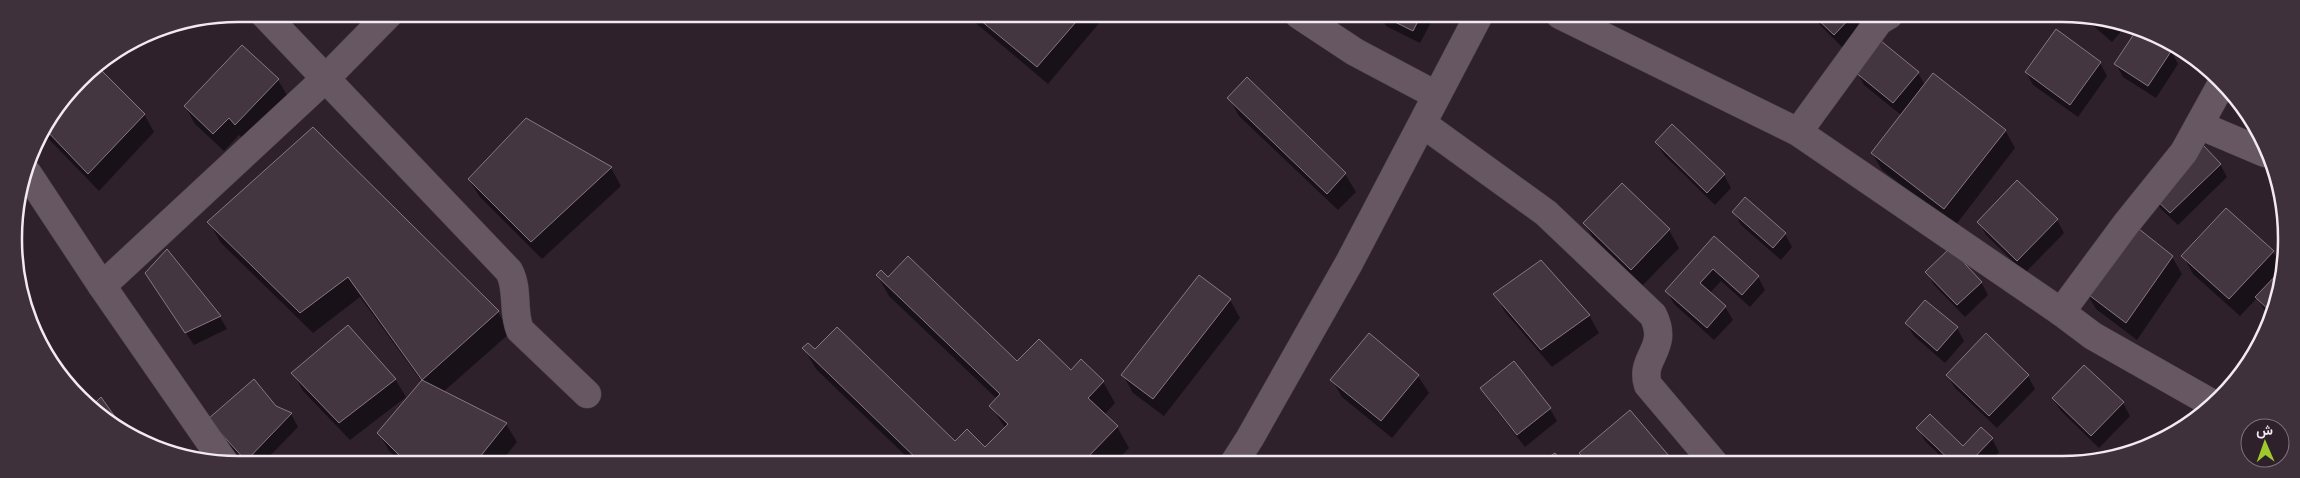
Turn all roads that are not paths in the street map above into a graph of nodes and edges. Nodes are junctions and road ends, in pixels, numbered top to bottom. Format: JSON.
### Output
{"nodes":[{"id":1,"x":272,"y":22,"type":"edge"},
{"id":2,"x":381,"y":22,"type":"edge"},
{"id":3,"x":1310,"y":22,"type":"edge"},
{"id":4,"x":1475,"y":22,"type":"edge"},
{"id":5,"x":1574,"y":22,"type":"edge"},
{"id":6,"x":1878,"y":22,"type":"edge"},
{"id":7,"x":326,"y":77,"type":"junction"},
{"id":8,"x":2218,"y":90,"type":"edge"},
{"id":9,"x":1436,"y":95,"type":"junction"},
{"id":10,"x":1423,"y":124,"type":"junction"},
{"id":11,"x":2199,"y":125,"type":"junction"},
{"id":12,"x":1798,"y":132,"type":"junction"},
{"id":13,"x":2258,"y":150,"type":"edge"},
{"id":14,"x":31,"y":179,"type":"edge"},
{"id":15,"x":102,"y":286,"type":"junction"},
{"id":16,"x":2061,"y":312,"type":"junction"},
{"id":17,"x":587,"y":394,"type":"dead end"},
{"id":18,"x":2206,"y":400,"type":"edge"},
{"id":19,"x":219,"y":455,"type":"edge"},
{"id":20,"x":1238,"y":456,"type":"edge"},
{"id":21,"x":1707,"y":456,"type":"edge"}],
"edges":[{"from":1,"to":7,"type":"street"},
{"from":2,"to":7,"type":"street"},
{"from":3,"to":9,"type":"street"},
{"from":4,"to":9,"type":"street"},
{"from":5,"to":12,"type":"street"},
{"from":6,"to":12,"type":"street"},
{"from":7,"to":15,"type":"street"},
{"from":7,"to":17,"type":"street"},
{"from":8,"to":11,"type":"street"},
{"from":9,"to":10,"type":"street"},
{"from":10,"to":20,"type":"street"},
{"from":10,"to":21,"type":"street"},
{"from":11,"to":13,"type":"street"},
{"from":11,"to":16,"type":"street"},
{"from":12,"to":16,"type":"street"},
{"from":14,"to":15,"type":"street"},
{"from":15,"to":19,"type":"street"},
{"from":16,"to":18,"type":"street"}]}
